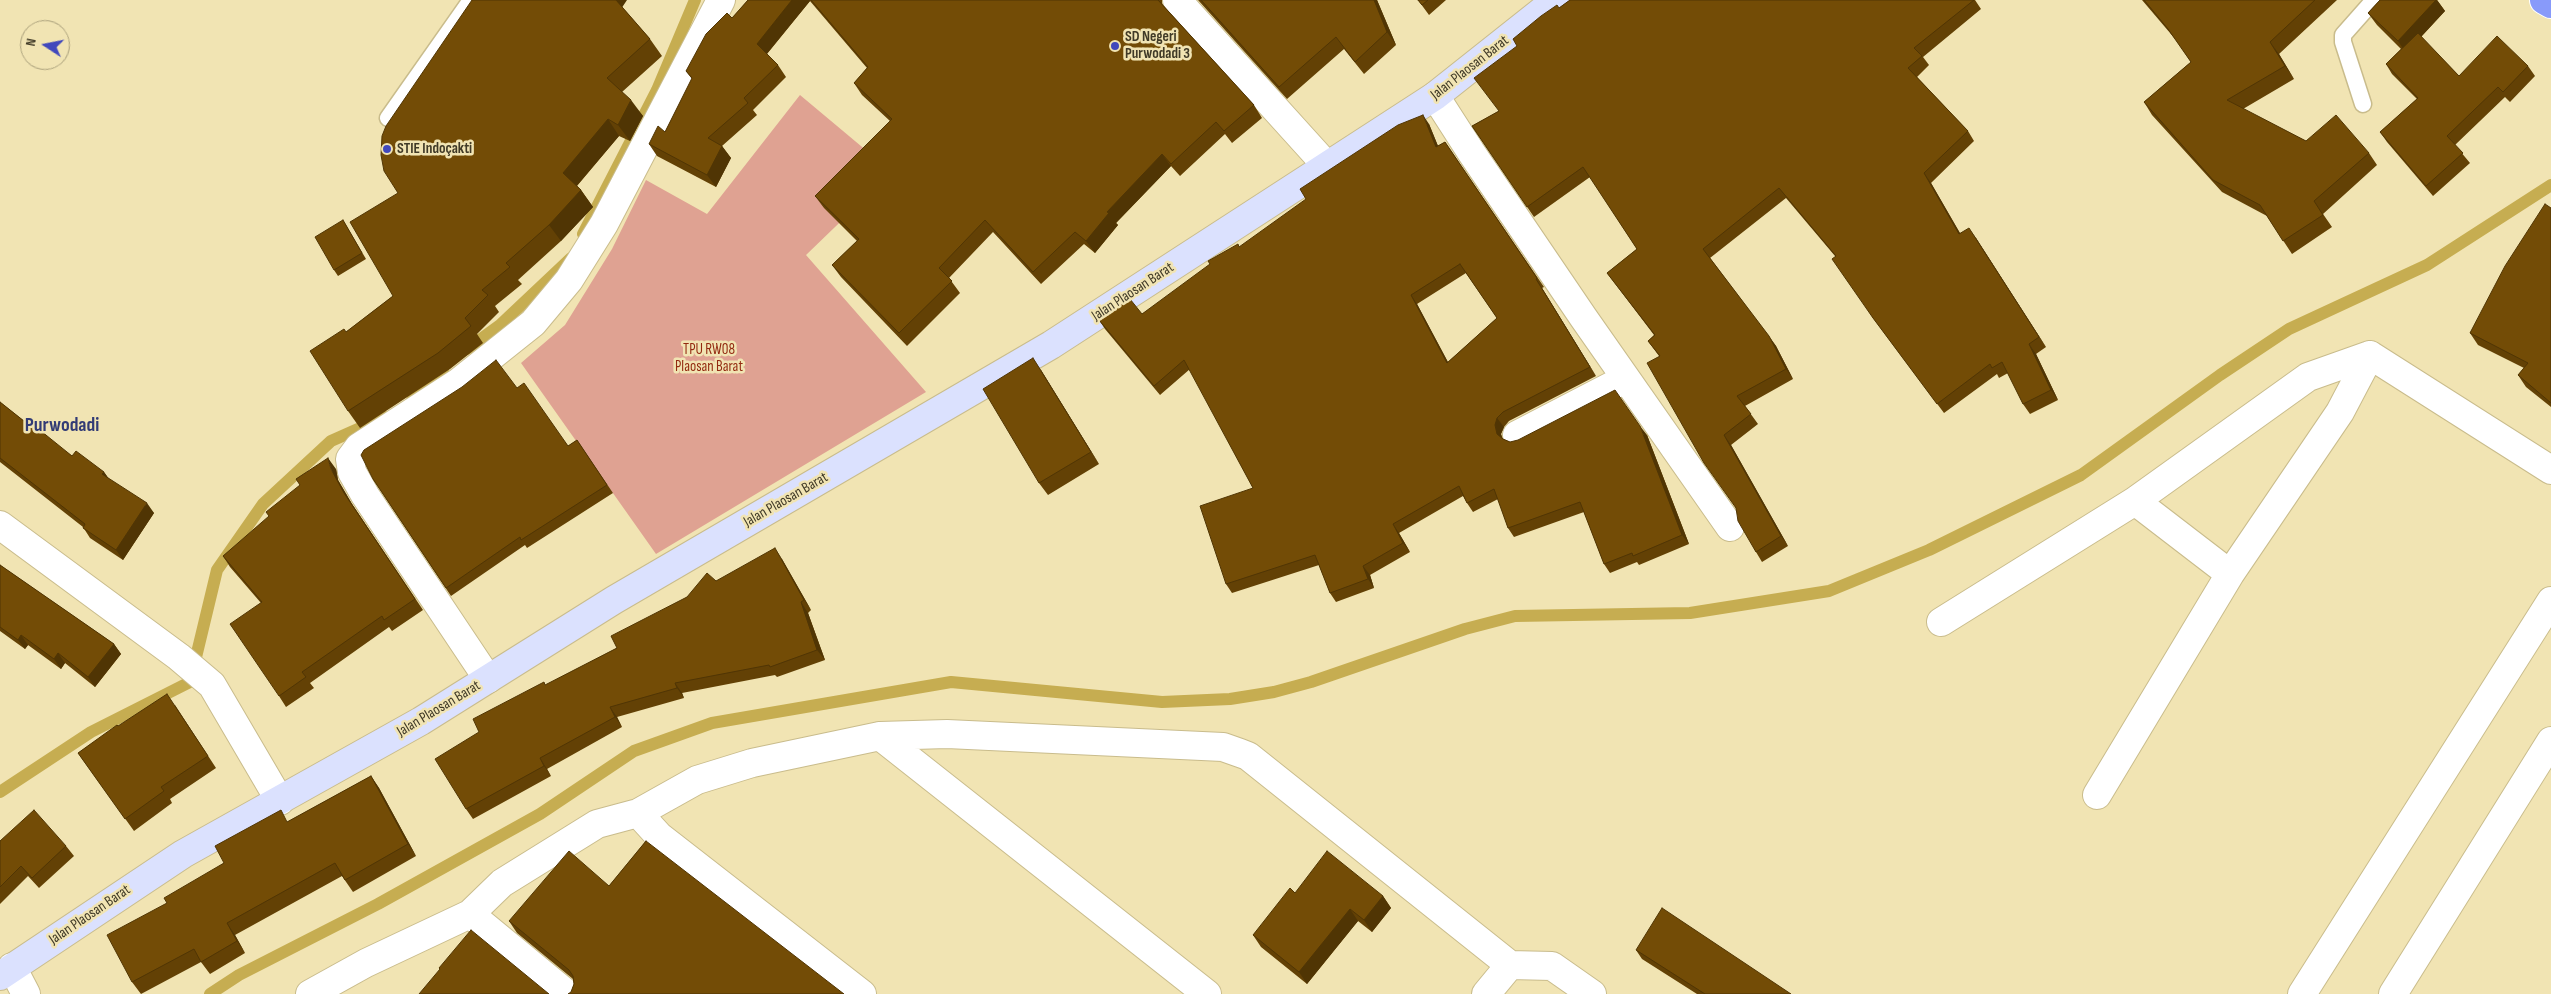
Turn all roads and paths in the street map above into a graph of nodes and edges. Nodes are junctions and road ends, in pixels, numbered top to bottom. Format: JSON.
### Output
{"nodes":[{"id":1,"x":470,"y":0,"type":"edge"},
{"id":2,"x":720,"y":0,"type":"edge"},
{"id":3,"x":1177,"y":0,"type":"edge"},
{"id":4,"x":1556,"y":0,"type":"edge"},
{"id":5,"x":2374,"y":0,"type":"edge"},
{"id":6,"x":2544,"y":0,"type":"edge"},
{"id":7,"x":2551,"y":4,"type":"edge"},
{"id":8,"x":1435,"y":96,"type":"junction"},
{"id":9,"x":2363,"y":104,"type":"dead end"},
{"id":10,"x":388,"y":118,"type":"dead end"},
{"id":11,"x":1328,"y":167,"type":"junction"},
{"id":12,"x":2370,"y":355,"type":"junction"},
{"id":13,"x":1625,"y":379,"type":"junction"},
{"id":14,"x":1518,"y":436,"type":"dead end"},
{"id":15,"x":2551,"y":470,"type":"edge"},
{"id":16,"x":2135,"y":501,"type":"junction"},
{"id":17,"x":0,"y":525,"type":"edge"},
{"id":18,"x":1730,"y":527,"type":"dead end"},
{"id":19,"x":2230,"y":574,"type":"junction"},
{"id":20,"x":2551,"y":602,"type":"edge"},
{"id":21,"x":1941,"y":622,"type":"dead end"},
{"id":22,"x":488,"y":679,"type":"junction"},
{"id":23,"x":880,"y":736,"type":"junction"},
{"id":24,"x":2551,"y":741,"type":"edge"},
{"id":25,"x":2097,"y":795,"type":"dead end"},
{"id":26,"x":280,"y":801,"type":"junction"},
{"id":27,"x":638,"y":813,"type":"junction"},
{"id":28,"x":470,"y":914,"type":"junction"},
{"id":29,"x":1510,"y":965,"type":"junction"},
{"id":30,"x":6,"y":972,"type":"edge"},
{"id":31,"x":26,"y":994,"type":"edge"},
{"id":32,"x":310,"y":994,"type":"edge"},
{"id":33,"x":567,"y":994,"type":"edge"},
{"id":34,"x":862,"y":994,"type":"edge"},
{"id":35,"x":1207,"y":994,"type":"edge"},
{"id":36,"x":1486,"y":994,"type":"edge"},
{"id":37,"x":1592,"y":994,"type":"edge"},
{"id":38,"x":2302,"y":994,"type":"edge"},
{"id":39,"x":2393,"y":994,"type":"edge"}],
"edges":[{"from":1,"to":10,"type":"lane"},
{"from":2,"to":22,"type":"street"},
{"from":3,"to":11,"type":"street"},
{"from":4,"to":8,"type":"street","name":"Jalan Plaosan Barat"},
{"from":5,"to":9,"type":"lane"},
{"from":6,"to":7,"type":"highway"},
{"from":8,"to":11,"type":"street","name":"Jalan Plaosan Barat"},
{"from":8,"to":13,"type":"street"},
{"from":11,"to":22,"type":"street","name":"Jalan Plaosan Barat"},
{"from":12,"to":15,"type":"street"},
{"from":12,"to":16,"type":"street"},
{"from":12,"to":19,"type":"street"},
{"from":13,"to":14,"type":"street"},
{"from":13,"to":18,"type":"street"},
{"from":16,"to":19,"type":"street"},
{"from":16,"to":21,"type":"street"},
{"from":17,"to":26,"type":"street"},
{"from":19,"to":25,"type":"street"},
{"from":20,"to":38,"type":"street"},
{"from":22,"to":26,"type":"street","name":"Jalan Plaosan Barat"},
{"from":23,"to":27,"type":"street"},
{"from":23,"to":29,"type":"street"},
{"from":23,"to":35,"type":"street"},
{"from":24,"to":39,"type":"street"},
{"from":26,"to":30,"type":"street","name":"Jalan Plaosan Barat"},
{"from":27,"to":28,"type":"street"},
{"from":27,"to":34,"type":"street"},
{"from":28,"to":32,"type":"street"},
{"from":28,"to":33,"type":"street"},
{"from":29,"to":36,"type":"street"},
{"from":29,"to":37,"type":"street"},
{"from":30,"to":31,"type":"street"}]}
